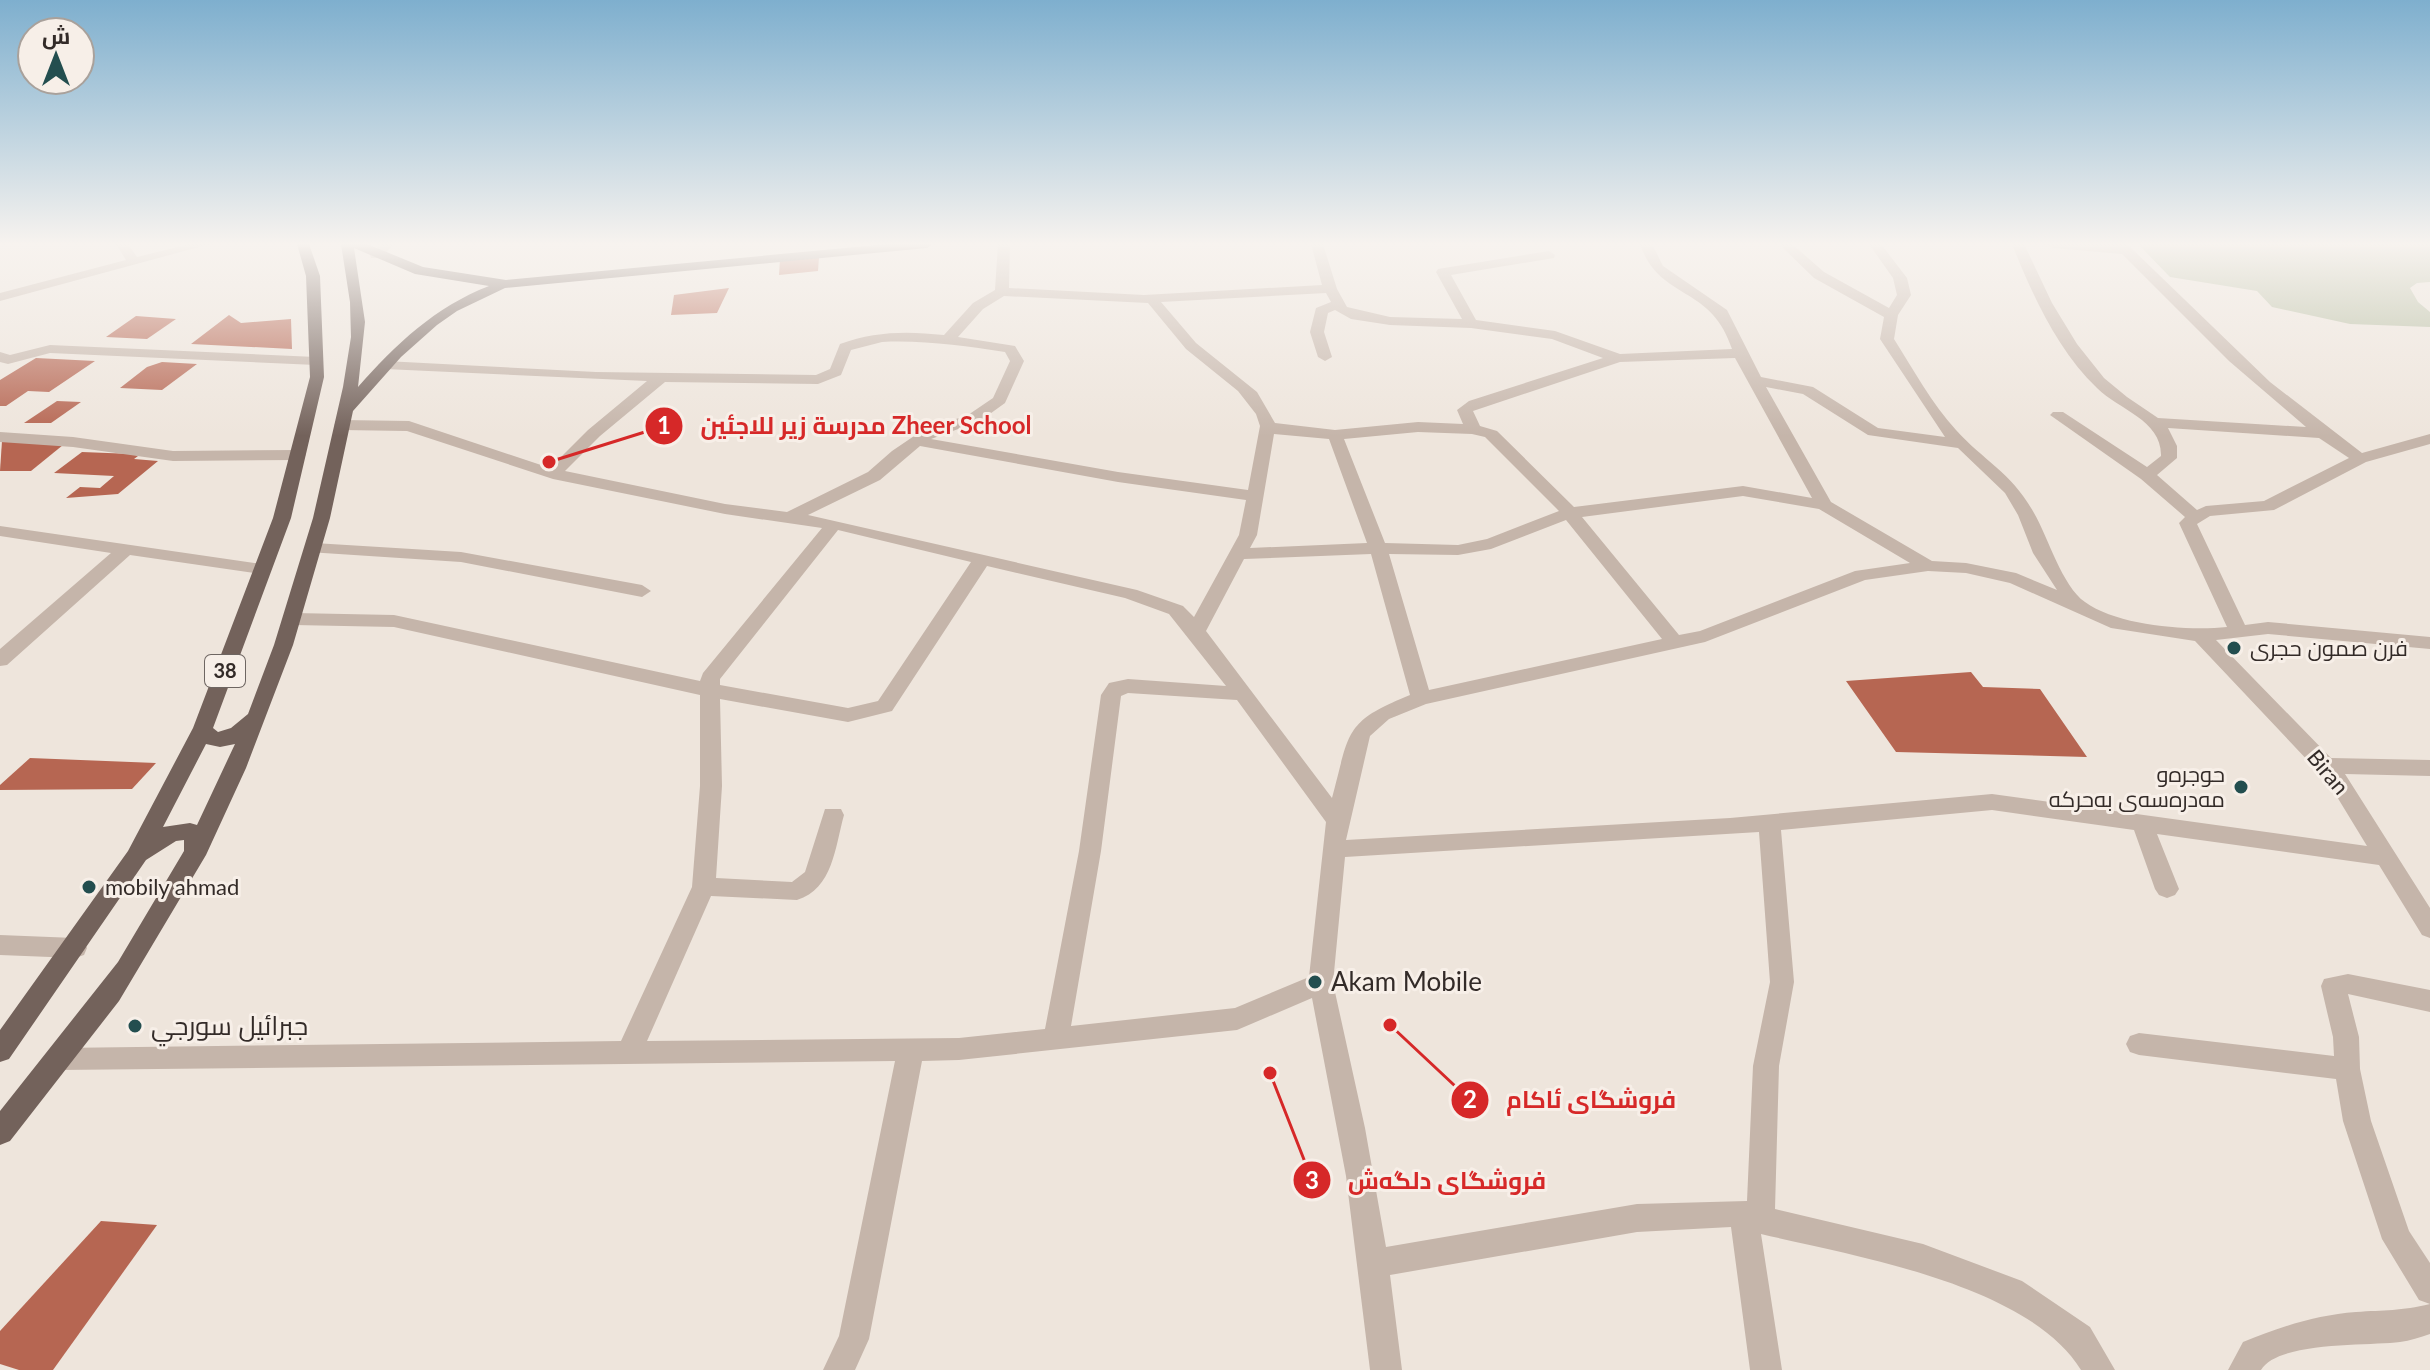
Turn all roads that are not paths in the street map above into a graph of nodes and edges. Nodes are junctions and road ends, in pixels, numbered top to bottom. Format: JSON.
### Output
{"nodes":[{"id":1,"x":314,"y":308,"type":"edge"},
{"id":2,"x":356,"y":308,"type":"edge"},
{"id":3,"x":450,"y":308,"type":"edge"},
{"id":4,"x":975,"y":308,"type":"edge"},
{"id":5,"x":1159,"y":308,"type":"edge"},
{"id":6,"x":1328,"y":308,"type":"edge"},
{"id":7,"x":1341,"y":308,"type":"edge"},
{"id":8,"x":1462,"y":308,"type":"edge"},
{"id":9,"x":1716,"y":308,"type":"edge"},
{"id":10,"x":1878,"y":308,"type":"edge"},
{"id":11,"x":1896,"y":308,"type":"edge"},
{"id":12,"x":2050,"y":308,"type":"edge"},
{"id":13,"x":2182,"y":308,"type":"edge"},
{"id":14,"x":1891,"y":315,"type":"junction"},
{"id":15,"x":1471,"y":324,"type":"junction"},
{"id":16,"x":948,"y":340,"type":"junction"},
{"id":17,"x":1740,"y":353,"type":"junction"},
{"id":18,"x":1325,"y":357,"type":"dead end"},
{"id":19,"x":1620,"y":358,"type":"junction"},
{"id":20,"x":3,"y":360,"type":"edge"},
{"id":21,"x":316,"y":361,"type":"junction"},
{"id":22,"x":385,"y":365,"type":"junction"},
{"id":23,"x":662,"y":377,"type":"junction"},
{"id":24,"x":1757,"y":381,"type":"junction"},
{"id":25,"x":2058,"y":415,"type":"dead end"},
{"id":26,"x":343,"y":418,"type":"junction"},
{"id":27,"x":2155,"y":422,"type":"junction"},
{"id":28,"x":1268,"y":426,"type":"junction"},
{"id":29,"x":1473,"y":429,"type":"junction"},
{"id":30,"x":2321,"y":433,"type":"junction"},
{"id":31,"x":1335,"y":435,"type":"junction"},
{"id":32,"x":0,"y":437,"type":"edge"},
{"id":33,"x":2430,"y":439,"type":"edge"},
{"id":34,"x":916,"y":441,"type":"junction"},
{"id":35,"x":1965,"y":445,"type":"junction"},
{"id":36,"x":298,"y":455,"type":"junction"},
{"id":37,"x":2360,"y":459,"type":"junction"},
{"id":38,"x":553,"y":474,"type":"junction"},
{"id":39,"x":2147,"y":475,"type":"junction"},
{"id":40,"x":1255,"y":496,"type":"junction"},
{"id":41,"x":1824,"y":505,"type":"junction"},
{"id":42,"x":1569,"y":513,"type":"junction"},
{"id":43,"x":789,"y":518,"type":"junction"},
{"id":44,"x":2196,"y":518,"type":"junction"},
{"id":45,"x":834,"y":524,"type":"junction"},
{"id":46,"x":0,"y":531,"type":"edge"},
{"id":47,"x":314,"y":548,"type":"junction"},
{"id":48,"x":1378,"y":548,"type":"junction"},
{"id":49,"x":125,"y":550,"type":"junction"},
{"id":50,"x":1238,"y":554,"type":"junction"},
{"id":51,"x":982,"y":559,"type":"junction"},
{"id":52,"x":1928,"y":566,"type":"junction"},
{"id":53,"x":262,"y":569,"type":"junction"},
{"id":54,"x":642,"y":591,"type":"dead end"},
{"id":55,"x":2077,"y":606,"type":"junction"},
{"id":56,"x":294,"y":619,"type":"junction"},
{"id":57,"x":1196,"y":631,"type":"junction"},
{"id":58,"x":2238,"y":631,"type":"junction"},
{"id":59,"x":2201,"y":636,"type":"junction"},
{"id":60,"x":1675,"y":643,"type":"junction"},
{"id":61,"x":2430,"y":643,"type":"edge"},
{"id":62,"x":0,"y":660,"type":"edge"},
{"id":63,"x":710,"y":690,"type":"junction"},
{"id":64,"x":1244,"y":694,"type":"junction"},
{"id":65,"x":1421,"y":698,"type":"junction"},
{"id":66,"x":254,"y":719,"type":"junction"},
{"id":67,"x":203,"y":728,"type":"junction"},
{"id":68,"x":2325,"y":766,"type":"junction"},
{"id":69,"x":2430,"y":768,"type":"edge"},
{"id":70,"x":833,"y":815,"type":"dead end"},
{"id":71,"x":1337,"y":821,"type":"junction"},
{"id":72,"x":1769,"y":822,"type":"junction"},
{"id":73,"x":2142,"y":823,"type":"junction"},
{"id":74,"x":1336,"y":849,"type":"junction"},
{"id":75,"x":195,"y":855,"type":"junction"},
{"id":76,"x":136,"y":857,"type":"junction"},
{"id":77,"x":2388,"y":858,"type":"junction"},
{"id":78,"x":704,"y":887,"type":"junction"},
{"id":79,"x":2167,"y":889,"type":"dead end"},
{"id":80,"x":2430,"y":928,"type":"edge"},
{"id":81,"x":0,"y":945,"type":"edge"},
{"id":82,"x":75,"y":948,"type":"junction"},
{"id":83,"x":1321,"y":983,"type":"junction"},
{"id":84,"x":2430,"y":1001,"type":"edge"},
{"id":85,"x":1056,"y":1038,"type":"junction"},
{"id":86,"x":2139,"y":1044,"type":"dead end"},
{"id":87,"x":911,"y":1048,"type":"junction"},
{"id":88,"x":0,"y":1051,"type":"edge"},
{"id":89,"x":630,"y":1051,"type":"junction"},
{"id":90,"x":59,"y":1059,"type":"junction"},
{"id":91,"x":2347,"y":1069,"type":"junction"},
{"id":92,"x":0,"y":1132,"type":"edge"},
{"id":93,"x":1752,"y":1216,"type":"junction"},
{"id":94,"x":1376,"y":1263,"type":"junction"},
{"id":95,"x":2430,"y":1289,"type":"edge"},
{"id":96,"x":2430,"y":1319,"type":"edge"},
{"id":97,"x":839,"y":1370,"type":"edge"},
{"id":98,"x":1386,"y":1370,"type":"edge"},
{"id":99,"x":1766,"y":1370,"type":"edge"},
{"id":100,"x":2099,"y":1370,"type":"edge"},
{"id":101,"x":2244,"y":1370,"type":"edge"}],
"edges":[{"from":1,"to":21,"type":"main road","number":"38"},
{"from":2,"to":26,"type":"main road","number":"38"},
{"from":3,"to":22,"type":"main road","number":"38"},
{"from":4,"to":16,"type":"street"},
{"from":5,"to":28,"type":"street"},
{"from":6,"to":18,"type":"street"},
{"from":7,"to":15,"type":"street"},
{"from":8,"to":15,"type":"street"},
{"from":9,"to":17,"type":"street"},
{"from":10,"to":14,"type":"street"},
{"from":11,"to":14,"type":"street"},
{"from":12,"to":27,"type":"street"},
{"from":13,"to":30,"type":"street"},
{"from":14,"to":35,"type":"street"},
{"from":15,"to":19,"type":"street"},
{"from":16,"to":23,"type":"street"},
{"from":16,"to":34,"type":"street"},
{"from":17,"to":19,"type":"street"},
{"from":17,"to":24,"type":"street"},
{"from":19,"to":29,"type":"street"},
{"from":20,"to":21,"type":"street"},
{"from":21,"to":36,"type":"main road","number":"38"},
{"from":22,"to":23,"type":"street"},
{"from":22,"to":26,"type":"main road","number":"38"},
{"from":23,"to":38,"type":"street"},
{"from":24,"to":35,"type":"street"},
{"from":24,"to":41,"type":"street"},
{"from":25,"to":39,"type":"street"},
{"from":26,"to":38,"type":"street"},
{"from":26,"to":47,"type":"main road","number":"38"},
{"from":27,"to":30,"type":"street"},
{"from":27,"to":39,"type":"street"},
{"from":28,"to":31,"type":"street"},
{"from":28,"to":40,"type":"street"},
{"from":29,"to":31,"type":"street"},
{"from":29,"to":42,"type":"street"},
{"from":30,"to":37,"type":"street"},
{"from":31,"to":48,"type":"street"},
{"from":32,"to":36,"type":"street"},
{"from":33,"to":37,"type":"street"},
{"from":34,"to":40,"type":"street"},
{"from":34,"to":43,"type":"street"},
{"from":35,"to":55,"type":"street"},
{"from":36,"to":53,"type":"main road","number":"38"},
{"from":37,"to":44,"type":"street"},
{"from":38,"to":43,"type":"street"},
{"from":39,"to":44,"type":"street"},
{"from":40,"to":50,"type":"street"},
{"from":41,"to":42,"type":"street"},
{"from":41,"to":52,"type":"street"},
{"from":42,"to":48,"type":"street"},
{"from":42,"to":60,"type":"street"},
{"from":43,"to":45,"type":"street"},
{"from":44,"to":58,"type":"street"},
{"from":45,"to":51,"type":"street"},
{"from":45,"to":63,"type":"street"},
{"from":46,"to":49,"type":"street"},
{"from":47,"to":54,"type":"street"},
{"from":47,"to":56,"type":"main road","number":"38"},
{"from":48,"to":50,"type":"street"},
{"from":48,"to":65,"type":"street"},
{"from":49,"to":53,"type":"street"},
{"from":49,"to":62,"type":"street"},
{"from":50,"to":57,"type":"street"},
{"from":51,"to":57,"type":"street"},
{"from":51,"to":63,"type":"street"},
{"from":52,"to":55,"type":"street"},
{"from":52,"to":60,"type":"street"},
{"from":53,"to":67,"type":"main road","number":"38"},
{"from":55,"to":59,"type":"street"},
{"from":56,"to":63,"type":"street"},
{"from":56,"to":66,"type":"main road","number":"38"},
{"from":57,"to":64,"type":"street"},
{"from":58,"to":59,"type":"street"},
{"from":58,"to":61,"type":"street"},
{"from":59,"to":68,"type":"street","name":"Biran"},
{"from":60,"to":65,"type":"street"},
{"from":63,"to":78,"type":"street"},
{"from":64,"to":71,"type":"street"},
{"from":64,"to":85,"type":"street"},
{"from":65,"to":71,"type":"street"},
{"from":66,"to":67,"type":"main road"},
{"from":66,"to":75,"type":"main road","number":"38"},
{"from":67,"to":76,"type":"main road","number":"38"},
{"from":68,"to":69,"type":"street"},
{"from":68,"to":77,"type":"street","name":"Biran"},
{"from":70,"to":78,"type":"street"},
{"from":71,"to":74,"type":"street"},
{"from":72,"to":73,"type":"street"},
{"from":72,"to":74,"type":"street"},
{"from":72,"to":93,"type":"street"},
{"from":73,"to":77,"type":"street"},
{"from":73,"to":79,"type":"street"},
{"from":74,"to":83,"type":"street"},
{"from":75,"to":76,"type":"main road"},
{"from":75,"to":90,"type":"main road","number":"38"},
{"from":76,"to":82,"type":"main road","number":"38"},
{"from":77,"to":80,"type":"street","name":"Biran"},
{"from":78,"to":89,"type":"street"},
{"from":81,"to":82,"type":"street"},
{"from":82,"to":88,"type":"main road","number":"38"},
{"from":83,"to":85,"type":"street"},
{"from":83,"to":94,"type":"street"},
{"from":84,"to":91,"type":"street"},
{"from":85,"to":87,"type":"street"},
{"from":86,"to":91,"type":"street"},
{"from":87,"to":89,"type":"street"},
{"from":87,"to":97,"type":"street"},
{"from":89,"to":90,"type":"street"},
{"from":90,"to":92,"type":"main road","number":"38"},
{"from":91,"to":95,"type":"street"},
{"from":93,"to":94,"type":"street"},
{"from":93,"to":99,"type":"street"},
{"from":93,"to":100,"type":"street"},
{"from":94,"to":98,"type":"street"},
{"from":96,"to":101,"type":"street"}]}
